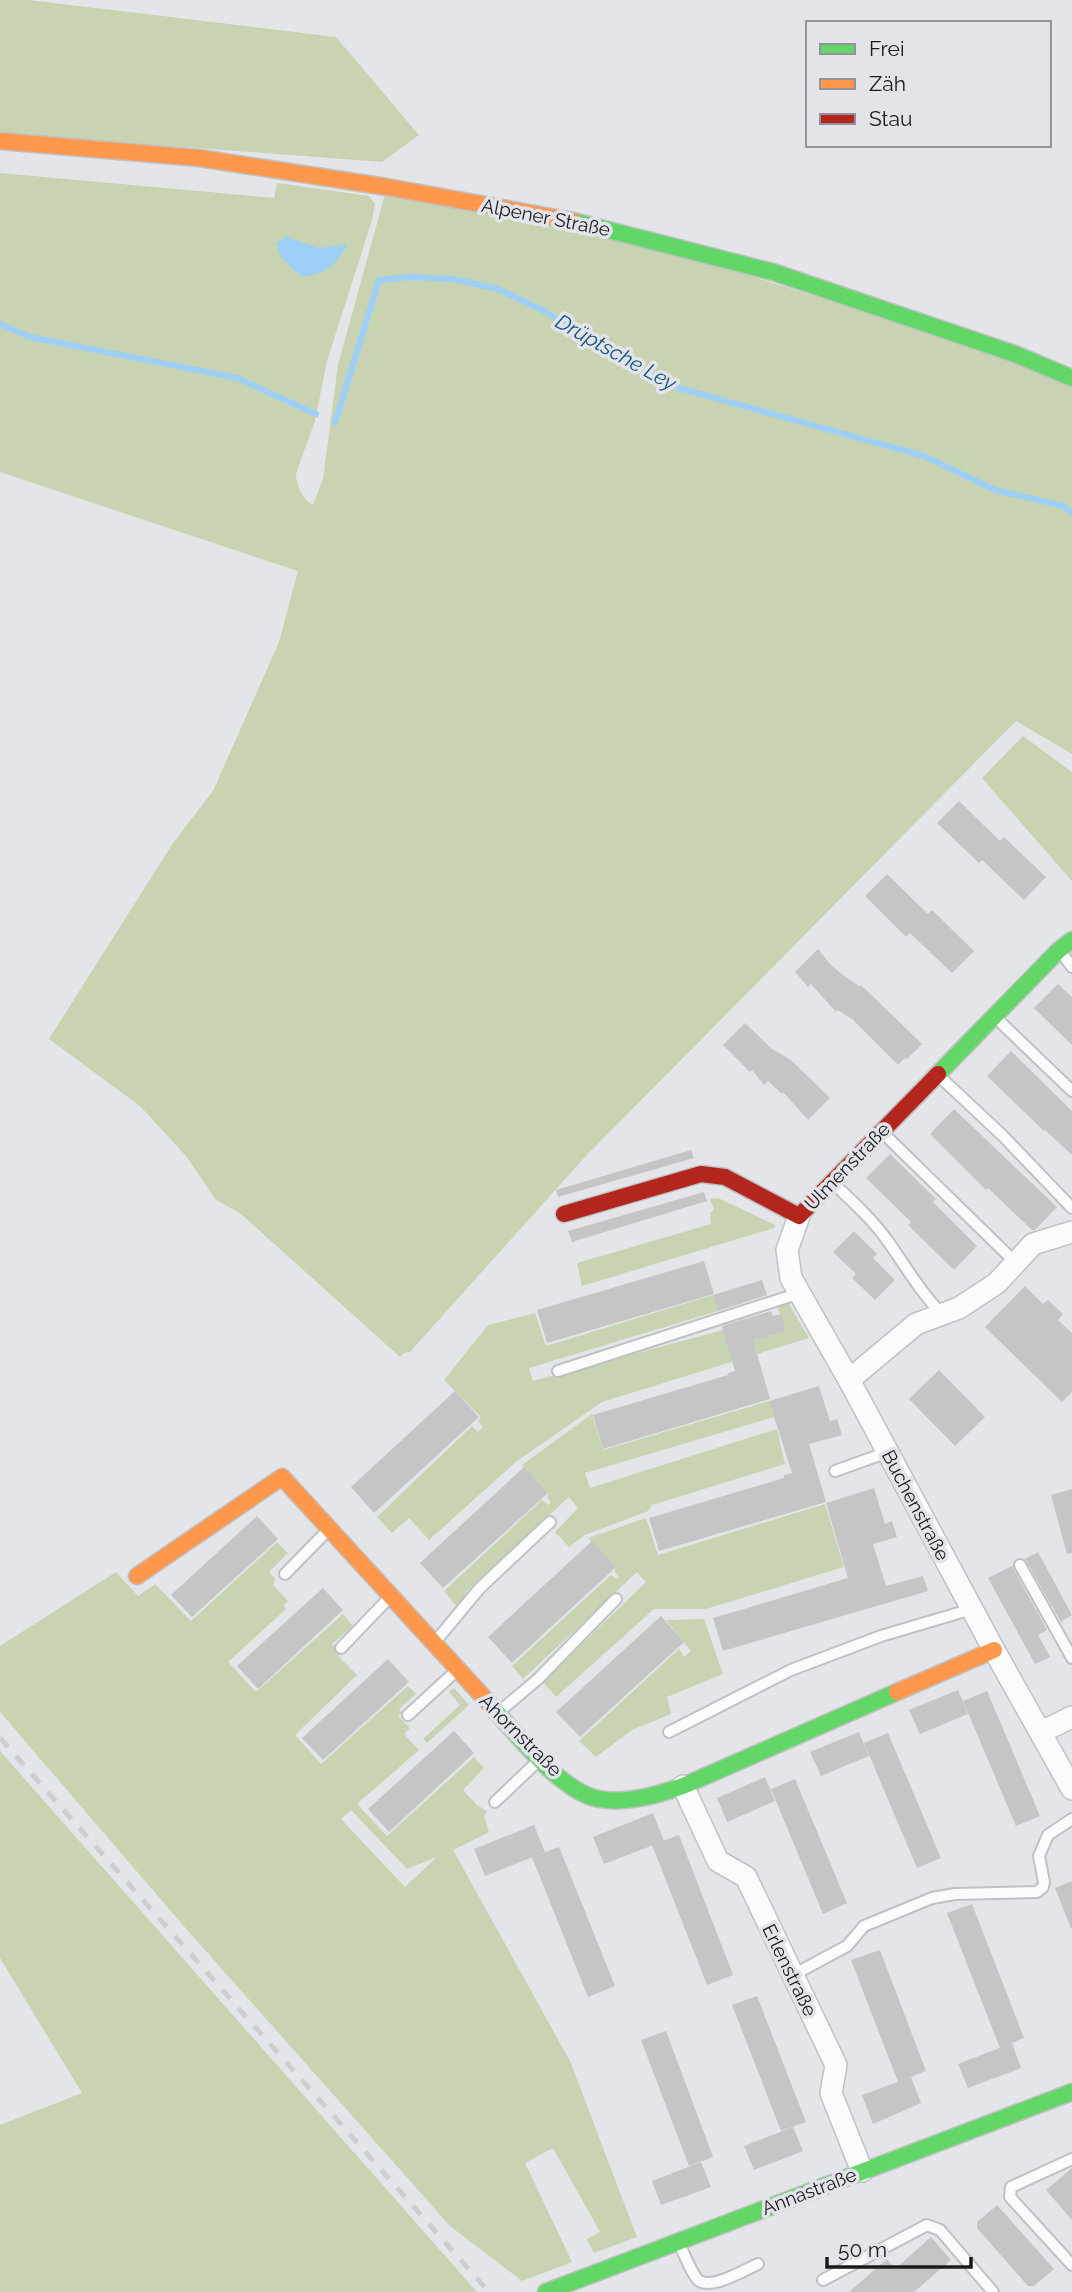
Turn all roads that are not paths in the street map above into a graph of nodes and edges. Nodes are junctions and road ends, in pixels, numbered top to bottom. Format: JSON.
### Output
{"nodes":[{"id":1,"x":0,"y":141,"type":"edge"},
{"id":2,"x":1072,"y":378,"type":"edge"},
{"id":3,"x":1066,"y":945,"type":"edge"},
{"id":4,"x":1072,"y":967,"type":"edge"},
{"id":5,"x":994,"y":1016,"type":"junction"},
{"id":6,"x":937,"y":1074,"type":"junction"},
{"id":7,"x":1072,"y":1091,"type":"edge"},
{"id":8,"x":881,"y":1131,"type":"junction"},
{"id":9,"x":832,"y":1182,"type":"junction"},
{"id":10,"x":1072,"y":1208,"type":"edge"},
{"id":11,"x":564,"y":1214,"type":"dead end"},
{"id":12,"x":799,"y":1216,"type":"junction"},
{"id":13,"x":1072,"y":1232,"type":"edge"},
{"id":14,"x":1016,"y":1263,"type":"junction"},
{"id":15,"x":800,"y":1293,"type":"junction"},
{"id":16,"x":942,"y":1314,"type":"junction"},
{"id":17,"x":558,"y":1371,"type":"dead end"},
{"id":18,"x":849,"y":1380,"type":"junction"},
{"id":19,"x":888,"y":1452,"type":"junction"},
{"id":20,"x":835,"y":1471,"type":"dead end"},
{"id":21,"x":550,"y":1522,"type":"dead end"},
{"id":22,"x":328,"y":1530,"type":"junction"},
{"id":23,"x":1020,"y":1564,"type":"dead end"},
{"id":24,"x":285,"y":1574,"type":"dead end"},
{"id":25,"x":136,"y":1576,"type":"dead end"},
{"id":26,"x":390,"y":1597,"type":"junction"},
{"id":27,"x":616,"y":1599,"type":"dead end"},
{"id":28,"x":972,"y":1609,"type":"junction"},
{"id":29,"x":433,"y":1644,"type":"junction"},
{"id":30,"x":341,"y":1648,"type":"dead end"},
{"id":31,"x":994,"y":1650,"type":"junction"},
{"id":32,"x":1072,"y":1658,"type":"edge"},
{"id":33,"x":458,"y":1670,"type":"junction"},
{"id":34,"x":497,"y":1713,"type":"junction"},
{"id":35,"x":408,"y":1715,"type":"dead end"},
{"id":36,"x":1072,"y":1717,"type":"edge"},
{"id":37,"x":669,"y":1732,"type":"dead end"},
{"id":38,"x":1041,"y":1732,"type":"junction"},
{"id":39,"x":540,"y":1760,"type":"junction"},
{"id":40,"x":683,"y":1786,"type":"junction"},
{"id":41,"x":1072,"y":1789,"type":"edge"},
{"id":42,"x":495,"y":1802,"type":"dead end"},
{"id":43,"x":1072,"y":1819,"type":"edge"},
{"id":44,"x":793,"y":1975,"type":"junction"},
{"id":45,"x":1072,"y":2092,"type":"edge"},
{"id":46,"x":1072,"y":2159,"type":"edge"},
{"id":47,"x":862,"y":2171,"type":"junction"},
{"id":48,"x":678,"y":2242,"type":"junction"},
{"id":49,"x":758,"y":2264,"type":"dead end"},
{"id":50,"x":1072,"y":2265,"type":"edge"},
{"id":51,"x":823,"y":2280,"type":"dead end"},
{"id":52,"x":546,"y":2292,"type":"edge"},
{"id":53,"x":993,"y":2292,"type":"edge"}],
"edges":[{"from":1,"to":2,"type":"street","name":"Alpener Straße"},
{"from":3,"to":4,"type":"lane"},
{"from":3,"to":5,"type":"street","name":"Ulmenstraße"},
{"from":5,"to":6,"type":"street","name":"Ulmenstraße"},
{"from":5,"to":7,"type":"lane"},
{"from":6,"to":8,"type":"street","name":"Ulmenstraße"},
{"from":6,"to":10,"type":"lane"},
{"from":8,"to":9,"type":"street","name":"Ulmenstraße"},
{"from":8,"to":14,"type":"lane"},
{"from":9,"to":12,"type":"street","name":"Ulmenstraße"},
{"from":9,"to":16,"type":"lane"},
{"from":11,"to":12,"type":"street","name":"Ulmenstraße"},
{"from":12,"to":15,"type":"street","name":"Buchenstraße"},
{"from":13,"to":14,"type":"street"},
{"from":14,"to":16,"type":"street"},
{"from":15,"to":17,"type":"lane"},
{"from":15,"to":18,"type":"street","name":"Buchenstraße"},
{"from":16,"to":18,"type":"street"},
{"from":18,"to":19,"type":"street","name":"Buchenstraße"},
{"from":19,"to":20,"type":"lane"},
{"from":19,"to":28,"type":"street","name":"Buchenstraße"},
{"from":21,"to":29,"type":"lane"},
{"from":22,"to":24,"type":"lane"},
{"from":22,"to":25,"type":"street","name":"Ahornstraße"},
{"from":22,"to":26,"type":"street","name":"Ahornstraße"},
{"from":23,"to":32,"type":"lane"},
{"from":26,"to":29,"type":"street","name":"Ahornstraße"},
{"from":26,"to":30,"type":"lane"},
{"from":27,"to":34,"type":"lane"},
{"from":28,"to":31,"type":"street","name":"Buchenstraße"},
{"from":28,"to":37,"type":"lane"},
{"from":29,"to":33,"type":"street","name":"Ahornstraße"},
{"from":31,"to":38,"type":"street","name":"Buchenstraße"},
{"from":31,"to":40,"type":"street","name":"Ahornstraße"},
{"from":33,"to":34,"type":"street","name":"Ahornstraße"},
{"from":33,"to":35,"type":"lane"},
{"from":34,"to":39,"type":"street","name":"Ahornstraße"},
{"from":36,"to":38,"type":"street"},
{"from":38,"to":41,"type":"street","name":"Buchenstraße"},
{"from":39,"to":40,"type":"street","name":"Ahornstraße"},
{"from":39,"to":42,"type":"lane"},
{"from":40,"to":44,"type":"street","name":"Erlenstraße"},
{"from":43,"to":44,"type":"lane"},
{"from":44,"to":47,"type":"street","name":"Erlenstraße"},
{"from":45,"to":47,"type":"street","name":"Annastraße"},
{"from":46,"to":50,"type":"lane"},
{"from":47,"to":48,"type":"street","name":"Annastraße"},
{"from":48,"to":49,"type":"lane"},
{"from":48,"to":52,"type":"street","name":"Annastraße"},
{"from":51,"to":53,"type":"lane"}]}
